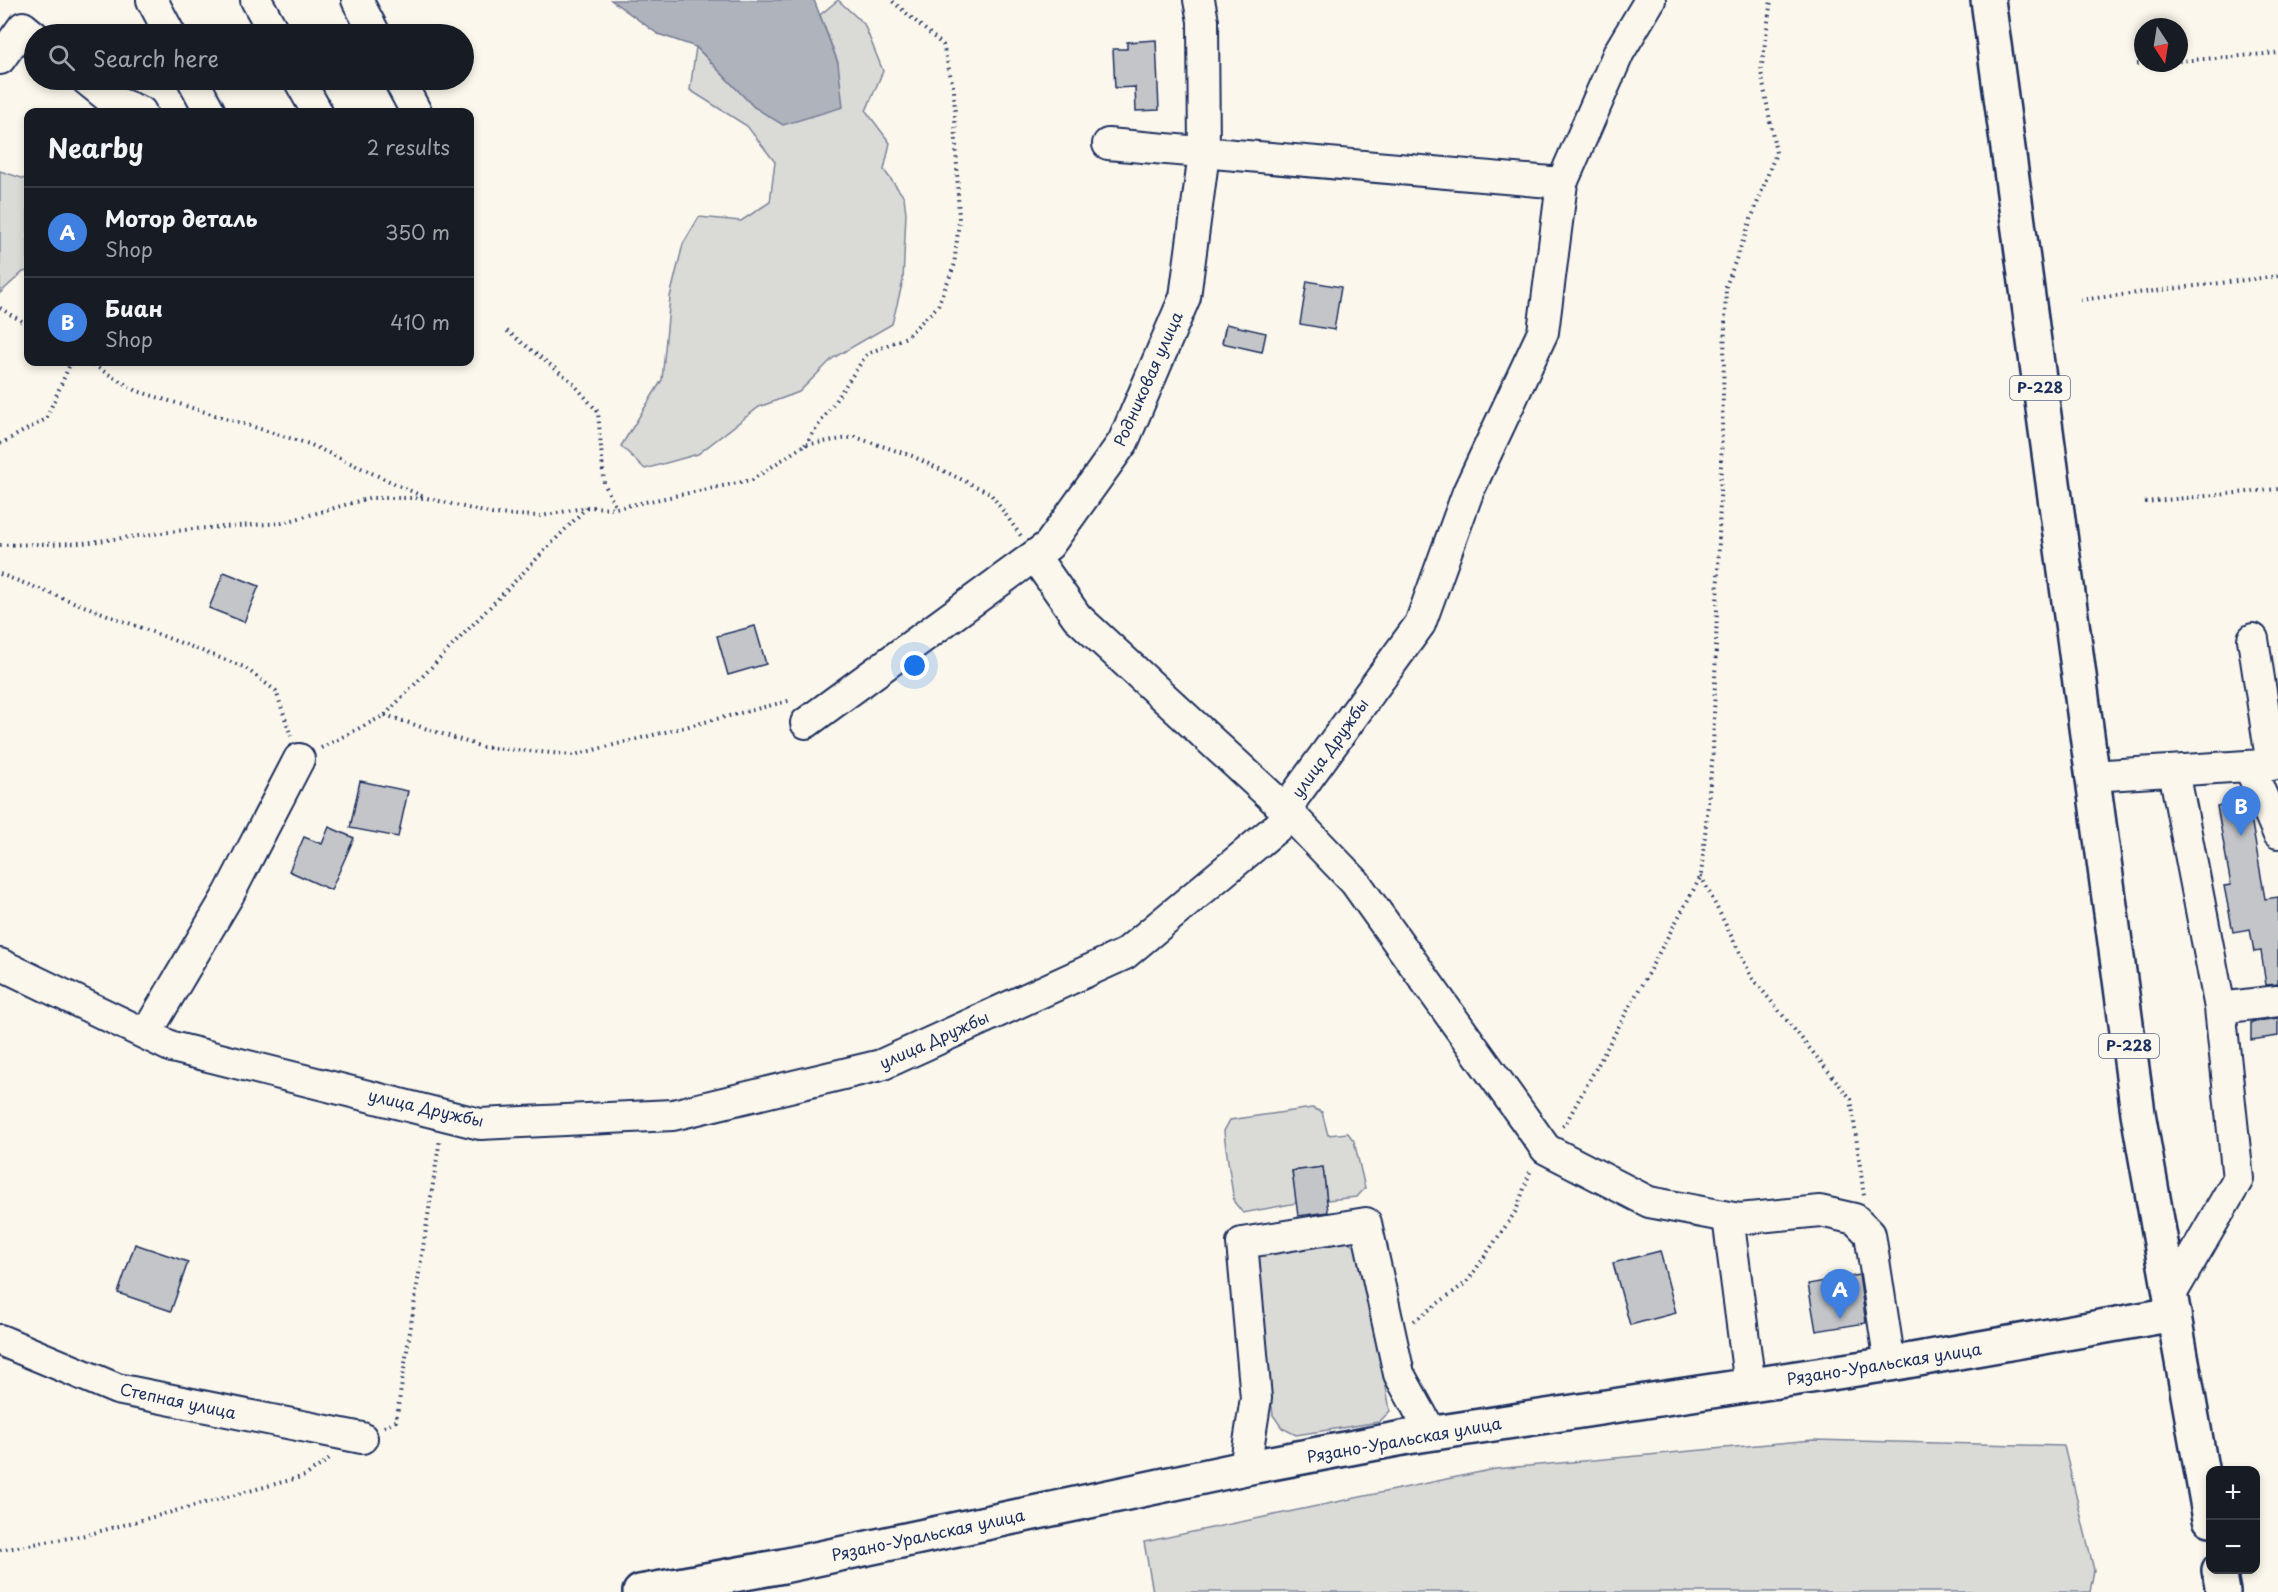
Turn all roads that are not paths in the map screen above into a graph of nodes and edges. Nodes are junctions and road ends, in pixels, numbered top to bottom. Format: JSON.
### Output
{"nodes":[{"id":1,"x":152,"y":0,"type":"edge"},
{"id":2,"x":256,"y":0,"type":"edge"},
{"id":3,"x":357,"y":0,"type":"edge"},
{"id":4,"x":1199,"y":0,"type":"edge"},
{"id":5,"x":1650,"y":0,"type":"edge"},
{"id":6,"x":1988,"y":0,"type":"edge"},
{"id":7,"x":165,"y":24,"type":"edge"},
{"id":8,"x":269,"y":24,"type":"edge"},
{"id":9,"x":370,"y":24,"type":"edge"},
{"id":10,"x":24,"y":28,"type":"edge"},
{"id":11,"x":0,"y":59,"type":"edge"},
{"id":12,"x":99,"y":90,"type":"edge"},
{"id":13,"x":198,"y":90,"type":"edge"},
{"id":14,"x":305,"y":90,"type":"edge"},
{"id":15,"x":404,"y":90,"type":"edge"},
{"id":16,"x":131,"y":108,"type":"edge"},
{"id":17,"x":208,"y":108,"type":"edge"},
{"id":18,"x":315,"y":108,"type":"edge"},
{"id":19,"x":414,"y":108,"type":"edge"},
{"id":20,"x":1108,"y":144,"type":"dead end"},
{"id":21,"x":1204,"y":153,"type":"junction"},
{"id":22,"x":1562,"y":183,"type":"junction"},
{"id":23,"x":1035,"y":557,"type":"junction"},
{"id":24,"x":2253,"y":639,"type":"dead end"},
{"id":25,"x":803,"y":711,"type":"road end"},
{"id":26,"x":298,"y":759,"type":"road end"},
{"id":27,"x":2266,"y":765,"type":"edge"},
{"id":28,"x":2174,"y":771,"type":"junction"},
{"id":29,"x":2091,"y":776,"type":"junction"},
{"id":30,"x":1287,"y":811,"type":"junction"},
{"id":31,"x":2278,"y":833,"type":"edge"},
{"id":32,"x":0,"y":964,"type":"edge"},
{"id":33,"x":2278,"y":1001,"type":"edge"},
{"id":34,"x":2220,"y":1008,"type":"junction"},
{"id":35,"x":146,"y":1034,"type":"junction"},
{"id":36,"x":1728,"y":1217,"type":"junction"},
{"id":37,"x":2172,"y":1305,"type":"junction"},
{"id":38,"x":0,"y":1340,"type":"edge"},
{"id":39,"x":1890,"y":1364,"type":"junction"},
{"id":40,"x":1750,"y":1386,"type":"junction"},
{"id":41,"x":1432,"y":1434,"type":"junction"},
{"id":42,"x":362,"y":1438,"type":"dead end"},
{"id":43,"x":1245,"y":1468,"type":"junction"},
{"id":44,"x":2206,"y":1492,"type":"edge"},
{"id":45,"x":2220,"y":1574,"type":"edge"},
{"id":46,"x":640,"y":1592,"type":"edge"},
{"id":47,"x":2223,"y":1592,"type":"edge"}],
"edges":[{"from":1,"to":7,"type":"street"},
{"from":2,"to":8,"type":"street"},
{"from":3,"to":9,"type":"street"},
{"from":4,"to":21,"type":"street","name":"Родниковая улица"},
{"from":5,"to":22,"type":"street","name":"улица Дружбы"},
{"from":6,"to":29,"type":"main road","number":"Р-228"},
{"from":10,"to":11,"type":"street"},
{"from":12,"to":16,"type":"street"},
{"from":13,"to":17,"type":"street"},
{"from":14,"to":18,"type":"street"},
{"from":15,"to":19,"type":"street"},
{"from":20,"to":21,"type":"street"},
{"from":21,"to":22,"type":"street"},
{"from":21,"to":23,"type":"street","name":"Родниковая улица"},
{"from":22,"to":30,"type":"street","name":"улица Дружбы"},
{"from":23,"to":25,"type":"street","name":"Родниковая улица"},
{"from":23,"to":30,"type":"street"},
{"from":24,"to":27,"type":"street"},
{"from":26,"to":35,"type":"street"},
{"from":27,"to":28,"type":"street"},
{"from":27,"to":31,"type":"street"},
{"from":28,"to":29,"type":"street"},
{"from":28,"to":34,"type":"street"},
{"from":29,"to":37,"type":"main road","number":"Р-228"},
{"from":30,"to":35,"type":"street","name":"улица Дружбы"},
{"from":30,"to":36,"type":"street"},
{"from":32,"to":35,"type":"street","name":"улица Дружбы"},
{"from":33,"to":34,"type":"street"},
{"from":34,"to":37,"type":"street"},
{"from":36,"to":39,"type":"street"},
{"from":36,"to":40,"type":"street"},
{"from":37,"to":39,"type":"main road","name":"Рязано-Уральская улица"},
{"from":37,"to":44,"type":"main road","number":"Р-228"},
{"from":38,"to":42,"type":"street","name":"Степная улица"},
{"from":39,"to":40,"type":"main road","name":"Рязано-Уральская улица"},
{"from":40,"to":41,"type":"main road","name":"Рязано-Уральская улица"},
{"from":41,"to":43,"type":"main road","name":"Рязано-Уральская улица"},
{"from":41,"to":43,"type":"street"},
{"from":43,"to":46,"type":"main road","name":"Рязано-Уральская улица"},
{"from":45,"to":47,"type":"main road"}]}
